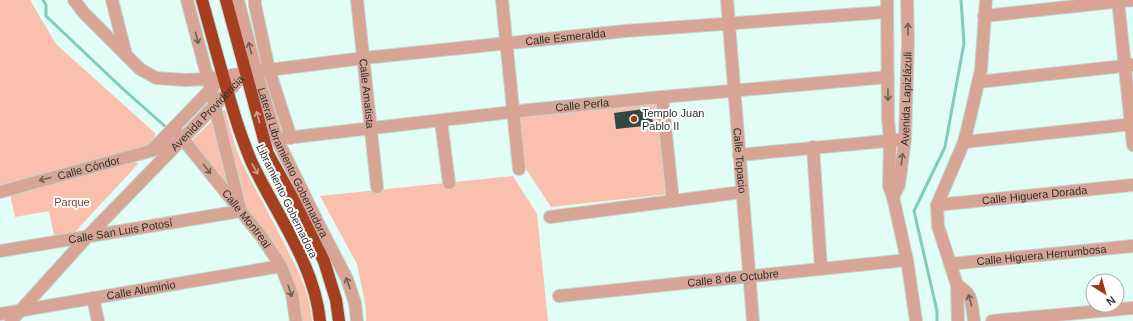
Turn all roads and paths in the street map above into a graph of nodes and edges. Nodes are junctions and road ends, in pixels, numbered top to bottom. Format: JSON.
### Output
{"nodes":[{"id":1,"x":74,"y":0,"type":"edge"},
{"id":2,"x":112,"y":0,"type":"edge"},
{"id":3,"x":186,"y":0,"type":"edge"},
{"id":4,"x":202,"y":0,"type":"edge"},
{"id":5,"x":226,"y":0,"type":"edge"},
{"id":6,"x":238,"y":0,"type":"edge"},
{"id":7,"x":255,"y":0,"type":"edge"},
{"id":8,"x":357,"y":0,"type":"edge"},
{"id":9,"x":502,"y":0,"type":"edge"},
{"id":10,"x":727,"y":0,"type":"edge"},
{"id":11,"x":887,"y":0,"type":"edge"},
{"id":12,"x":907,"y":0,"type":"edge"},
{"id":13,"x":986,"y":0,"type":"edge"},
{"id":14,"x":1133,"y":0,"type":"edge"},
{"id":15,"x":1118,"y":1,"type":"edge"},
{"id":16,"x":887,"y":12,"type":"junction"},
{"id":17,"x":984,"y":16,"type":"junction"},
{"id":18,"x":729,"y":24,"type":"junction"},
{"id":19,"x":506,"y":44,"type":"junction"},
{"id":20,"x":126,"y":55,"type":"junction"},
{"id":21,"x":364,"y":58,"type":"junction"},
{"id":22,"x":1129,"y":65,"type":"edge"},
{"id":23,"x":270,"y":70,"type":"junction"},
{"id":24,"x":251,"y":72,"type":"junction"},
{"id":25,"x":223,"y":77,"type":"junction"},
{"id":26,"x":888,"y":77,"type":"junction"},
{"id":27,"x":978,"y":82,"type":"junction"},
{"id":28,"x":210,"y":85,"type":"junction"},
{"id":29,"x":734,"y":90,"type":"junction"},
{"id":30,"x":227,"y":93,"type":"junction"},
{"id":31,"x":662,"y":97,"type":"junction"},
{"id":32,"x":215,"y":105,"type":"junction"},
{"id":33,"x":513,"y":112,"type":"junction"},
{"id":34,"x":441,"y":121,"type":"junction"},
{"id":35,"x":1132,"y":124,"type":"edge"},
{"id":36,"x":173,"y":129,"type":"junction"},
{"id":37,"x":371,"y":129,"type":"junction"},
{"id":38,"x":291,"y":138,"type":"junction"},
{"id":39,"x":905,"y":139,"type":"junction"},
{"id":40,"x":277,"y":140,"type":"junction"},
{"id":41,"x":890,"y":140,"type":"junction"},
{"id":42,"x":180,"y":141,"type":"junction"},
{"id":43,"x":964,"y":142,"type":"junction"},
{"id":44,"x":1133,"y":145,"type":"edge"},
{"id":45,"x":812,"y":147,"type":"junction"},
{"id":46,"x":152,"y":150,"type":"junction"},
{"id":47,"x":739,"y":155,"type":"junction"},
{"id":48,"x":519,"y":169,"type":"dead end"},
{"id":49,"x":149,"y":172,"type":"junction"},
{"id":50,"x":449,"y":183,"type":"dead end"},
{"id":51,"x":1133,"y":185,"type":"edge"},
{"id":52,"x":377,"y":187,"type":"dead end"},
{"id":53,"x":0,"y":192,"type":"edge"},
{"id":54,"x":742,"y":192,"type":"junction"},
{"id":55,"x":894,"y":197,"type":"junction"},
{"id":56,"x":673,"y":200,"type":"junction"},
{"id":57,"x":937,"y":205,"type":"junction"},
{"id":58,"x":241,"y":211,"type":"junction"},
{"id":59,"x":550,"y":217,"type":"dead end"},
{"id":60,"x":87,"y":237,"type":"junction"},
{"id":61,"x":1133,"y":246,"type":"edge"},
{"id":62,"x":0,"y":251,"type":"edge"},
{"id":63,"x":907,"y":260,"type":"junction"},
{"id":64,"x":950,"y":264,"type":"junction"},
{"id":65,"x":281,"y":266,"type":"junction"},
{"id":66,"x":821,"y":268,"type":"junction"},
{"id":67,"x":749,"y":275,"type":"junction"},
{"id":68,"x":957,"y":285,"type":"junction"},
{"id":69,"x":559,"y":296,"type":"dead end"},
{"id":70,"x":93,"y":298,"type":"junction"},
{"id":71,"x":1133,"y":308,"type":"edge"},
{"id":72,"x":21,"y":310,"type":"junction"},
{"id":73,"x":0,"y":314,"type":"edge"},
{"id":74,"x":11,"y":321,"type":"edge"},
{"id":75,"x":98,"y":321,"type":"edge"},
{"id":76,"x":296,"y":321,"type":"edge"},
{"id":77,"x":320,"y":321,"type":"edge"},
{"id":78,"x":338,"y":321,"type":"edge"},
{"id":79,"x":357,"y":321,"type":"edge"},
{"id":80,"x":753,"y":321,"type":"edge"},
{"id":81,"x":916,"y":321,"type":"edge"},
{"id":82,"x":958,"y":321,"type":"edge"},
{"id":83,"x":974,"y":321,"type":"edge"},
{"id":84,"x":992,"y":321,"type":"edge"}],
"edges":[{"from":1,"to":20,"type":"street","name":"Avenida Providencia"},
{"from":2,"to":20,"type":"street"},
{"from":3,"to":28,"type":"street","one_way":true},
{"from":4,"to":25,"type":"highway","name":"Libramiento Gobernadora"},
{"from":5,"to":24,"type":"highway","name":"Libramiento Gobernadora"},
{"from":24,"to":6,"type":"street","name":"Lateral Libramiento Gobernadora","one_way":true},
{"from":7,"to":23,"type":"street"},
{"from":8,"to":21,"type":"street","name":"Calle Amatista"},
{"from":9,"to":19,"type":"street"},
{"from":10,"to":18,"type":"street","name":"Calle Topacio"},
{"from":11,"to":16,"type":"street","name":"Avenida Lapizlázuli"},
{"from":39,"to":12,"type":"street","name":"Avenida Lapizlázuli","one_way":true},
{"from":13,"to":17,"type":"street"},
{"from":14,"to":15,"type":"street"},
{"from":15,"to":17,"type":"street"},
{"from":15,"to":22,"type":"street"},
{"from":16,"to":18,"type":"street","name":"Calle Esmeralda"},
{"from":16,"to":26,"type":"street","name":"Avenida Lapizlázuli"},
{"from":17,"to":27,"type":"street"},
{"from":18,"to":19,"type":"street","name":"Calle Esmeralda"},
{"from":18,"to":29,"type":"street","name":"Calle Topacio"},
{"from":19,"to":21,"type":"street","name":"Calle Esmeralda"},
{"from":19,"to":33,"type":"street"},
{"from":20,"to":28,"type":"street","name":"Avenida Providencia"},
{"from":21,"to":23,"type":"street","name":"Calle Esmeralda"},
{"from":21,"to":37,"type":"street","name":"Calle Amatista"},
{"from":22,"to":27,"type":"street"},
{"from":22,"to":35,"type":"street"},
{"from":23,"to":24,"type":"street","name":"Calle Esmeralda"},
{"from":23,"to":38,"type":"street"},
{"from":24,"to":25,"type":"street","name":"Avenida Providencia"},
{"from":24,"to":30,"type":"street","name":"Avenida Providencia"},
{"from":24,"to":40,"type":"street","name":"Lateral Libramiento Gobernadora"},
{"from":78,"to":24,"type":"highway","name":"Libramiento Gobernadora","one_way":true},
{"from":25,"to":28,"type":"street","name":"Avenida Providencia"},
{"from":25,"to":30,"type":"highway","name":"Libramiento Gobernadora"},
{"from":26,"to":29,"type":"street","name":"Calle Perla"},
{"from":26,"to":41,"type":"street","name":"Avenida Lapizlázuli","one_way":true},
{"from":27,"to":43,"type":"street"},
{"from":28,"to":32,"type":"street"},
{"from":28,"to":36,"type":"street","name":"Avenida Providencia"},
{"from":29,"to":31,"type":"street","name":"Calle Perla"},
{"from":29,"to":47,"type":"street","name":"Calle Topacio"},
{"from":30,"to":32,"type":"street","name":"Avenida Providencia"},
{"from":30,"to":77,"type":"highway","name":"Libramiento Gobernadora","one_way":true},
{"from":31,"to":33,"type":"street","name":"Calle Perla"},
{"from":31,"to":56,"type":"street"},
{"from":32,"to":42,"type":"street","name":"Avenida Providencia"},
{"from":32,"to":58,"type":"street"},
{"from":33,"to":34,"type":"street","name":"Calle Perla"},
{"from":33,"to":48,"type":"street"},
{"from":34,"to":37,"type":"street","name":"Calle Perla"},
{"from":34,"to":50,"type":"street"},
{"from":35,"to":43,"type":"street"},
{"from":35,"to":44,"type":"street"},
{"from":36,"to":42,"type":"street","name":"Calle Montreal"},
{"from":36,"to":46,"type":"street","name":"Avenida Providencia"},
{"from":37,"to":38,"type":"street","name":"Calle Perla"},
{"from":37,"to":52,"type":"street","name":"Calle Amatista"},
{"from":38,"to":40,"type":"street","name":"Calle Perla"},
{"from":39,"to":41,"type":"street"},
{"from":55,"to":39,"type":"street","name":"Avenida Lapizlázuli","one_way":true},
{"from":79,"to":40,"type":"street","name":"Lateral Libramiento Gobernadora","one_way":true},
{"from":41,"to":45,"type":"street"},
{"from":41,"to":55,"type":"street","name":"Avenida Lapizlázuli"},
{"from":42,"to":46,"type":"street","name":"Calle Cóndor"},
{"from":42,"to":49,"type":"street","name":"Avenida Providencia"},
{"from":42,"to":58,"type":"street","name":"Calle Montreal","one_way":true},
{"from":43,"to":57,"type":"street"},
{"from":45,"to":47,"type":"street"},
{"from":45,"to":66,"type":"street"},
{"from":46,"to":49,"type":"street"},
{"from":46,"to":53,"type":"street","name":"Calle Cóndor","one_way":true},
{"from":47,"to":54,"type":"street","name":"Calle Topacio"},
{"from":49,"to":60,"type":"street","name":"Avenida Providencia"},
{"from":51,"to":57,"type":"street","name":"Calle Higuera Dorada"},
{"from":54,"to":56,"type":"street"},
{"from":54,"to":67,"type":"street","name":"Calle Topacio"},
{"from":55,"to":63,"type":"street","name":"Avenida Lapizlázuli"},
{"from":56,"to":59,"type":"street"},
{"from":57,"to":64,"type":"street"},
{"from":58,"to":60,"type":"street","name":"Calle San Luis Potosí"},
{"from":58,"to":65,"type":"street","name":"Calle Montreal"},
{"from":60,"to":62,"type":"street","name":"Calle San Luis Potosí"},
{"from":60,"to":72,"type":"street","name":"Avenida Providencia"},
{"from":61,"to":64,"type":"street","name":"Calle Higuera Herrumbosa"},
{"from":63,"to":66,"type":"street","name":"Calle 8 de Octubre"},
{"from":63,"to":81,"type":"street","name":"Avenida Lapizlázuli"},
{"from":64,"to":68,"type":"street"},
{"from":65,"to":70,"type":"street","name":"Calle Aluminio"},
{"from":65,"to":76,"type":"street","name":"Calle Montreal","one_way":true},
{"from":66,"to":67,"type":"street","name":"Calle 8 de Octubre"},
{"from":67,"to":69,"type":"street","name":"Calle 8 de Octubre"},
{"from":67,"to":80,"type":"street","name":"Calle Topacio"},
{"from":68,"to":82,"type":"street"},
{"from":83,"to":68,"type":"street","one_way":true},
{"from":70,"to":72,"type":"street","name":"Calle Aluminio"},
{"from":70,"to":75,"type":"street"},
{"from":71,"to":84,"type":"street"},
{"from":72,"to":73,"type":"street","name":"Calle Aluminio"},
{"from":72,"to":74,"type":"street","name":"Avenida Providencia"}]}
